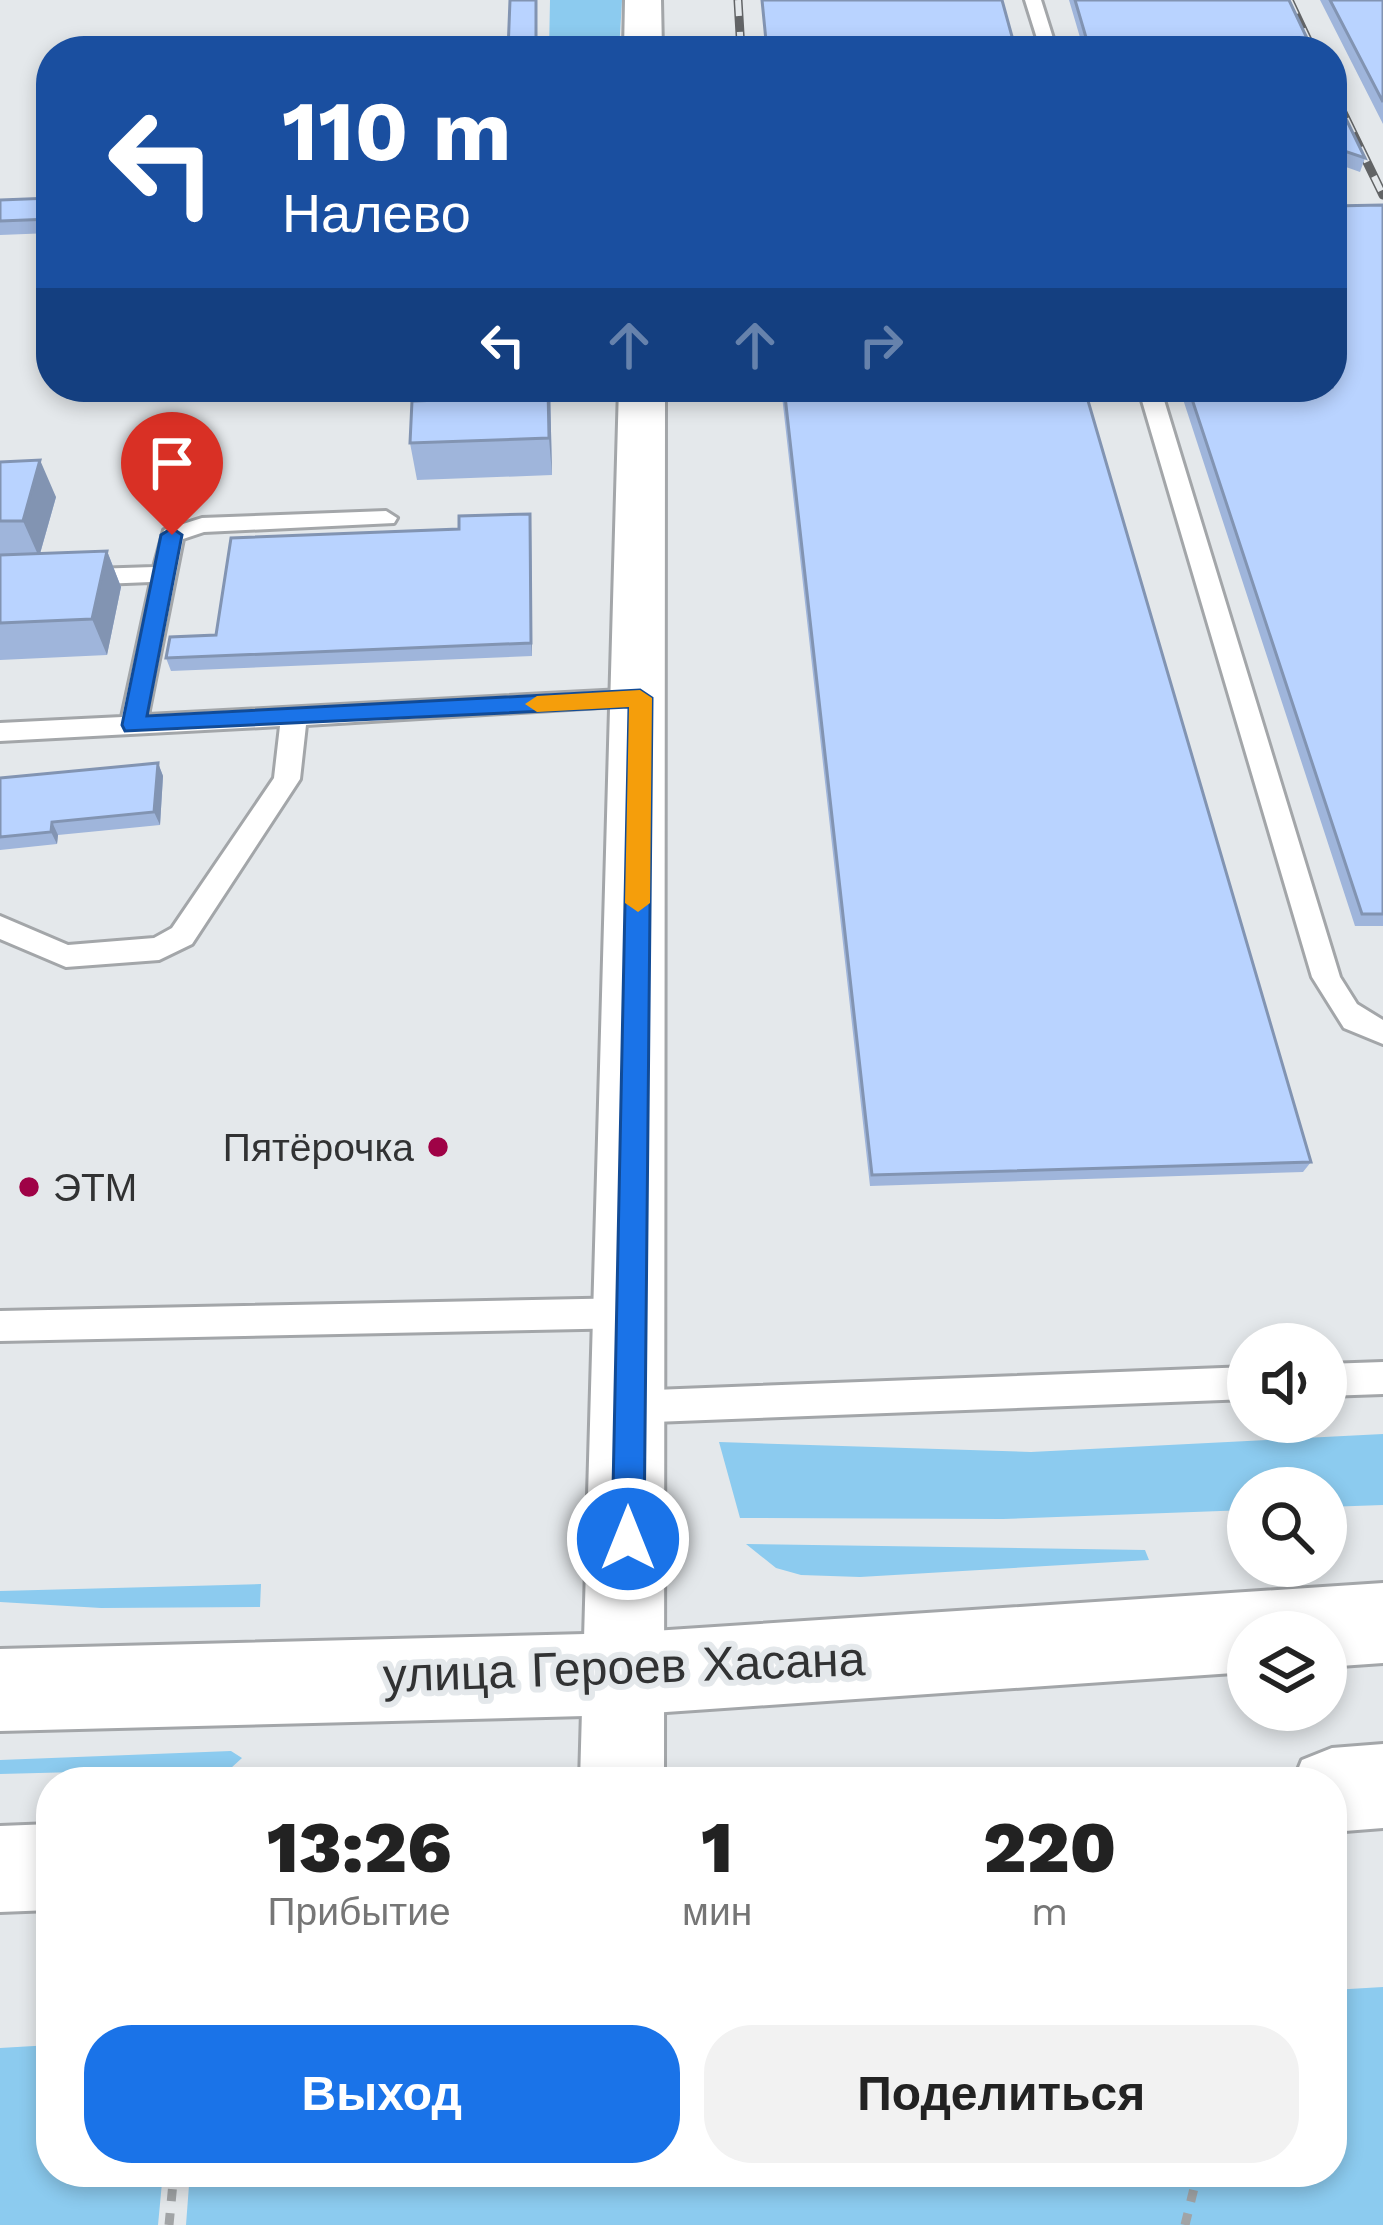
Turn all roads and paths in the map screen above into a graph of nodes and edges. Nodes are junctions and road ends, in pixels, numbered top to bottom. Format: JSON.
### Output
{"nodes":[{"id":1,"x":644,"y":0,"type":"edge"},
{"id":2,"x":1033,"y":0,"type":"edge"},
{"id":3,"x":643,"y":36,"type":"edge"},
{"id":4,"x":1044,"y":36,"type":"edge"},
{"id":5,"x":642,"y":402,"type":"edge"},
{"id":6,"x":1154,"y":402,"type":"edge"},
{"id":7,"x":386,"y":518,"type":"dead end"},
{"id":8,"x":162,"y":574,"type":"junction"},
{"id":9,"x":0,"y":580,"type":"edge"},
{"id":10,"x":640,"y":698,"type":"junction"},
{"id":11,"x":294,"y":717,"type":"junction"},
{"id":12,"x":134,"y":725,"type":"junction"},
{"id":13,"x":0,"y":732,"type":"edge"},
{"id":14,"x":0,"y":927,"type":"edge"},
{"id":15,"x":1383,"y":1032,"type":"edge"},
{"id":16,"x":631,"y":1313,"type":"junction"},
{"id":17,"x":0,"y":1326,"type":"edge"},
{"id":18,"x":1383,"y":1378,"type":"edge"},
{"id":19,"x":1347,"y":1379,"type":"edge"},
{"id":20,"x":1227,"y":1384,"type":"edge"},
{"id":21,"x":628,"y":1407,"type":"junction"},
{"id":22,"x":1383,"y":1623,"type":"edge"},
{"id":23,"x":1347,"y":1625,"type":"edge"},
{"id":24,"x":1227,"y":1633,"type":"edge"},
{"id":25,"x":623,"y":1674,"type":"junction"},
{"id":26,"x":0,"y":1690,"type":"edge"},
{"id":27,"x":622,"y":1767,"type":"edge"},
{"id":28,"x":1383,"y":1786,"type":"edge"},
{"id":29,"x":1347,"y":1789,"type":"edge"},
{"id":30,"x":36,"y":1868,"type":"edge"},
{"id":31,"x":0,"y":1869,"type":"edge"},
{"id":32,"x":173,"y":2187,"type":"edge"},
{"id":33,"x":1194,"y":2187,"type":"edge"},
{"id":34,"x":169,"y":2225,"type":"edge"},
{"id":35,"x":1185,"y":2225,"type":"edge"}],
"edges":[{"from":1,"to":3,"type":"main road"},
{"from":2,"to":4,"type":"lane"},
{"from":5,"to":10,"type":"main road"},
{"from":6,"to":15,"type":"lane"},
{"from":7,"to":8,"type":"lane"},
{"from":8,"to":9,"type":"lane"},
{"from":8,"to":12,"type":"lane"},
{"from":10,"to":11,"type":"lane"},
{"from":10,"to":16,"type":"main road"},
{"from":11,"to":12,"type":"lane"},
{"from":11,"to":14,"type":"lane"},
{"from":12,"to":13,"type":"lane"},
{"from":16,"to":17,"type":"lane"},
{"from":16,"to":21,"type":"main road"},
{"from":18,"to":19,"type":"lane"},
{"from":20,"to":21,"type":"lane"},
{"from":21,"to":25,"type":"main road"},
{"from":22,"to":23,"type":"main road","name":"улица Героев Хасана"},
{"from":24,"to":25,"type":"main road","name":"улица Героев Хасана"},
{"from":25,"to":26,"type":"main road","name":"улица Героев Хасана"},
{"from":25,"to":27,"type":"main road"},
{"from":28,"to":29,"type":"main road"},
{"from":30,"to":31,"type":"main road"},
{"from":32,"to":34,"type":"path"},
{"from":33,"to":35,"type":"path"}]}
